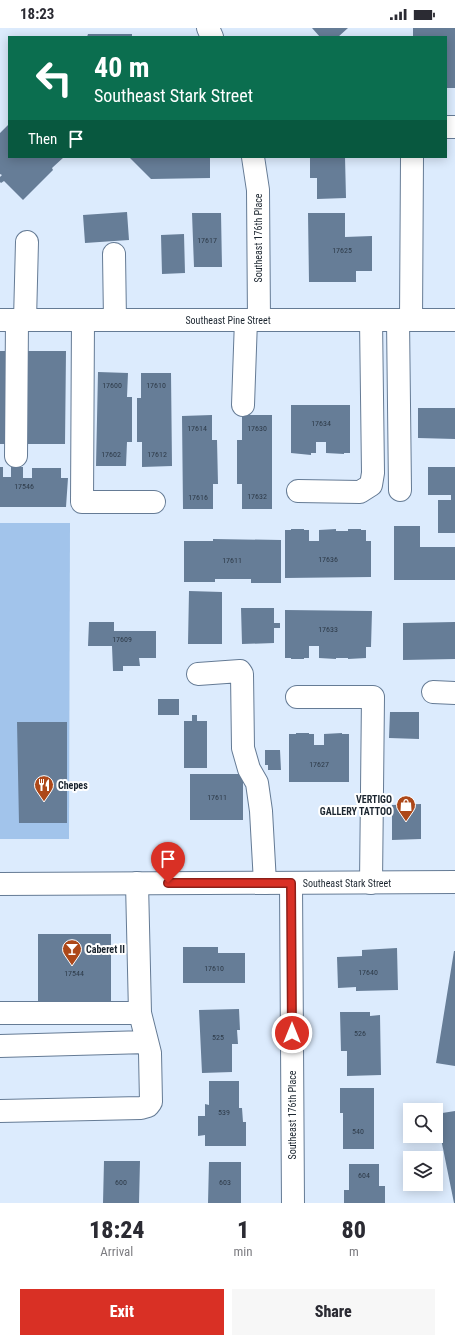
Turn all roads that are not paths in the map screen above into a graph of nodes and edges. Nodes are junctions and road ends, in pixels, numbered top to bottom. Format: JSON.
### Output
{"nodes":[{"id":1,"x":253,"y":158,"type":"edge"},
{"id":2,"x":412,"y":158,"type":"edge"},
{"id":3,"x":27,"y":242,"type":"dead end"},
{"id":4,"x":114,"y":254,"type":"dead end"},
{"id":5,"x":14,"y":320,"type":"edge"},
{"id":6,"x":84,"y":320,"type":"junction"},
{"id":7,"x":115,"y":320,"type":"junction"},
{"id":8,"x":252,"y":320,"type":"junction"},
{"id":9,"x":371,"y":320,"type":"junction"},
{"id":10,"x":405,"y":320,"type":"junction"},
{"id":11,"x":455,"y":320,"type":"edge"},
{"id":12,"x":243,"y":405,"type":"dead end"},
{"id":13,"x":16,"y":456,"type":"dead end"},
{"id":14,"x":400,"y":490,"type":"dead end"},
{"id":15,"x":298,"y":491,"type":"dead end"},
{"id":16,"x":154,"y":502,"type":"dead end"},
{"id":17,"x":198,"y":674,"type":"dead end"},
{"id":18,"x":433,"y":692,"type":"dead end"},
{"id":19,"x":455,"y":693,"type":"edge"},
{"id":20,"x":297,"y":696,"type":"dead end"},
{"id":21,"x":455,"y":882,"type":"edge"},
{"id":22,"x":137,"y":883,"type":"junction"},
{"id":23,"x":265,"y":883,"type":"junction"},
{"id":24,"x":291,"y":883,"type":"junction"},
{"id":25,"x":371,"y":883,"type":"junction"},
{"id":26,"x":0,"y":884,"type":"edge"},
{"id":27,"x":0,"y":1013,"type":"edge"},
{"id":28,"x":140,"y":1013,"type":"junction"},
{"id":29,"x":147,"y":1042,"type":"junction"},
{"id":30,"x":0,"y":1046,"type":"edge"},
{"id":31,"x":0,"y":1111,"type":"edge"},
{"id":32,"x":293,"y":1203,"type":"edge"}],
"edges":[{"from":1,"to":8,"type":"street","name":"Southeast 176th Place"},
{"from":2,"to":10,"type":"street"},
{"from":3,"to":5,"type":"street"},
{"from":4,"to":7,"type":"street"},
{"from":5,"to":6,"type":"street","name":"Southeast Pine Street"},
{"from":5,"to":13,"type":"street"},
{"from":6,"to":7,"type":"street","name":"Southeast Pine Street"},
{"from":6,"to":16,"type":"street"},
{"from":7,"to":8,"type":"street","name":"Southeast Pine Street"},
{"from":8,"to":9,"type":"street","name":"Southeast Pine Street"},
{"from":8,"to":12,"type":"street","name":"Southeast 176th Place"},
{"from":9,"to":10,"type":"street","name":"Southeast Pine Street"},
{"from":9,"to":15,"type":"street"},
{"from":10,"to":11,"type":"street","name":"Southeast Pine Street"},
{"from":10,"to":14,"type":"street"},
{"from":17,"to":23,"type":"street"},
{"from":18,"to":19,"type":"street"},
{"from":20,"to":25,"type":"street"},
{"from":21,"to":25,"type":"street","name":"Southeast Stark Street"},
{"from":22,"to":23,"type":"street","name":"Southeast Stark Street"},
{"from":22,"to":26,"type":"street","name":"Southeast Stark Street"},
{"from":22,"to":28,"type":"street"},
{"from":23,"to":24,"type":"street","name":"Southeast Stark Street"},
{"from":24,"to":25,"type":"street","name":"Southeast Stark Street"},
{"from":24,"to":32,"type":"street","name":"Southeast 176th Place"},
{"from":27,"to":28,"type":"street"},
{"from":28,"to":29,"type":"street"},
{"from":29,"to":30,"type":"street"},
{"from":29,"to":31,"type":"street"}]}
